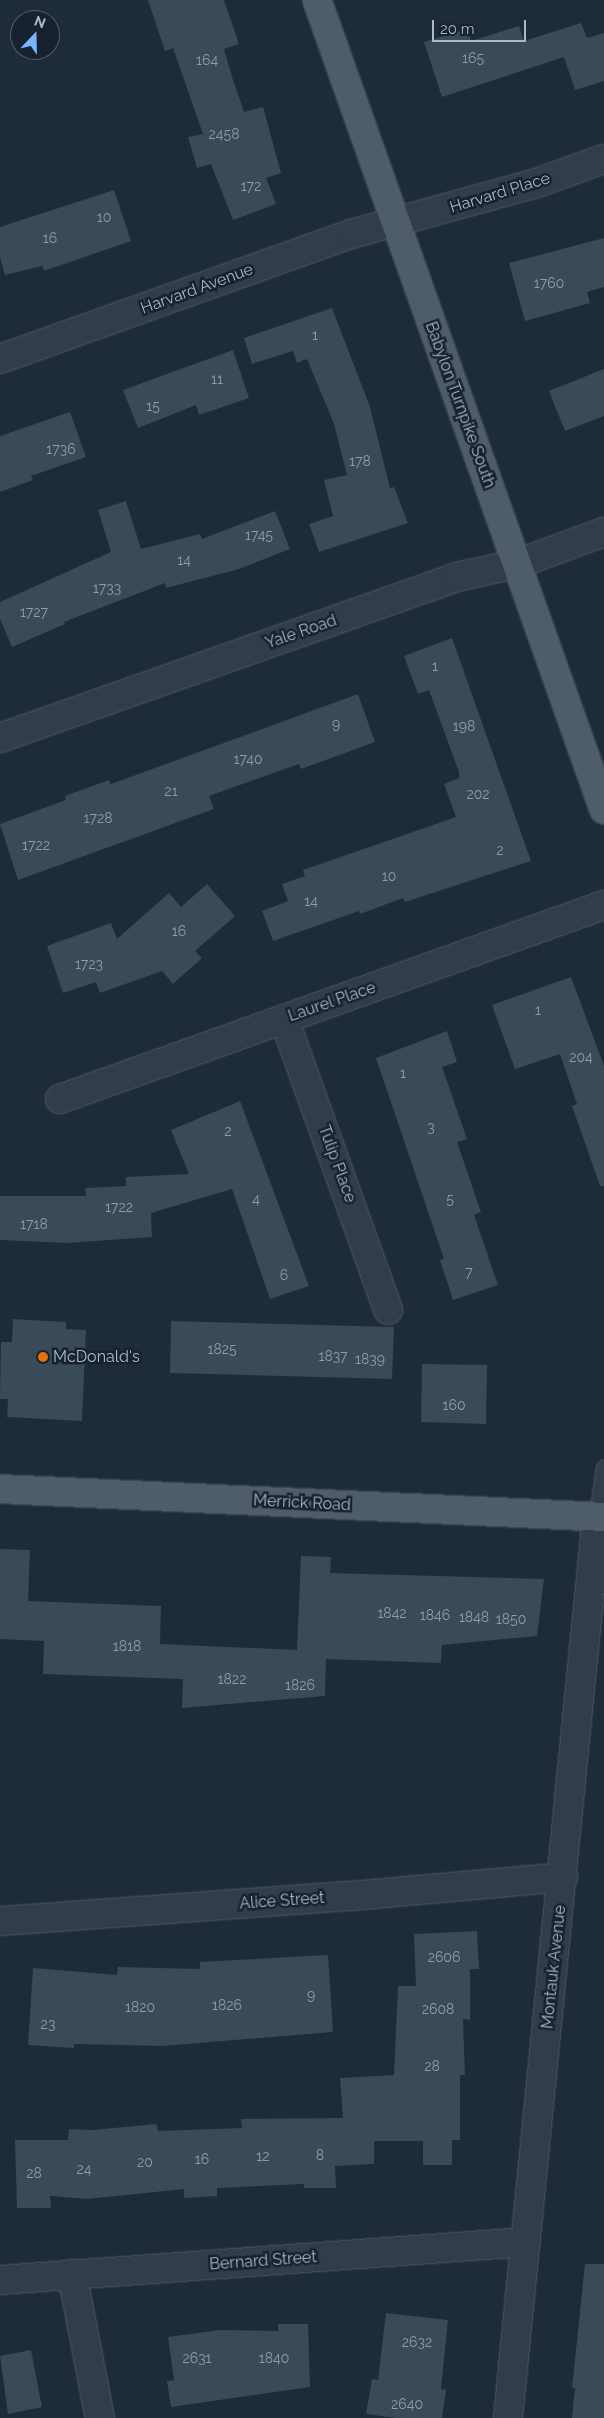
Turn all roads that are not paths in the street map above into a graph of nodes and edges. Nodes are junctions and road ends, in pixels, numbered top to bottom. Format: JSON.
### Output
{"nodes":[{"id":1,"x":317,"y":0,"type":"edge"},
{"id":2,"x":604,"y":159,"type":"edge"},
{"id":3,"x":396,"y":224,"type":"junction"},
{"id":4,"x":0,"y":359,"type":"edge"},
{"id":5,"x":604,"y":532,"type":"edge"},
{"id":6,"x":516,"y":564,"type":"junction"},
{"id":7,"x":0,"y":738,"type":"edge"},
{"id":8,"x":604,"y":810,"type":"edge"},
{"id":9,"x":604,"y":905,"type":"edge"},
{"id":10,"x":284,"y":1018,"type":"junction"},
{"id":11,"x":60,"y":1099,"type":"dead end"},
{"id":12,"x":388,"y":1310,"type":"dead end"},
{"id":13,"x":604,"y":1468,"type":"edge"},
{"id":14,"x":0,"y":1489,"type":"edge"},
{"id":15,"x":601,"y":1517,"type":"edge"},
{"id":16,"x":563,"y":1877,"type":"junction"},
{"id":17,"x":0,"y":1920,"type":"edge"},
{"id":18,"x":526,"y":2242,"type":"junction"},
{"id":19,"x":72,"y":2274,"type":"junction"},
{"id":20,"x":0,"y":2280,"type":"edge"},
{"id":21,"x":100,"y":2418,"type":"edge"},
{"id":22,"x":508,"y":2418,"type":"edge"}],
"edges":[{"from":1,"to":3,"type":"main road","name":"Babylon Turnpike South"},
{"from":2,"to":3,"type":"street","name":"Harvard Place"},
{"from":3,"to":4,"type":"street","name":"Harvard Avenue"},
{"from":3,"to":6,"type":"main road","name":"Babylon Turnpike South"},
{"from":5,"to":6,"type":"street","name":"Yale Road"},
{"from":6,"to":7,"type":"street","name":"Yale Road"},
{"from":6,"to":8,"type":"main road","name":"Babylon Turnpike South"},
{"from":9,"to":10,"type":"street","name":"Laurel Place"},
{"from":10,"to":11,"type":"street","name":"Laurel Place"},
{"from":10,"to":12,"type":"street","name":"Tulip Place"},
{"from":13,"to":15,"type":"lane"},
{"from":14,"to":15,"type":"main road","name":"Merrick Road"},
{"from":15,"to":16,"type":"street","name":"Montauk Avenue"},
{"from":16,"to":17,"type":"street","name":"Alice Street"},
{"from":16,"to":18,"type":"street","name":"Montauk Avenue"},
{"from":18,"to":19,"type":"street","name":"Bernard Street"},
{"from":18,"to":22,"type":"street","name":"Montauk Avenue"},
{"from":19,"to":20,"type":"street","name":"Bernard Street"},
{"from":19,"to":21,"type":"street"}]}
